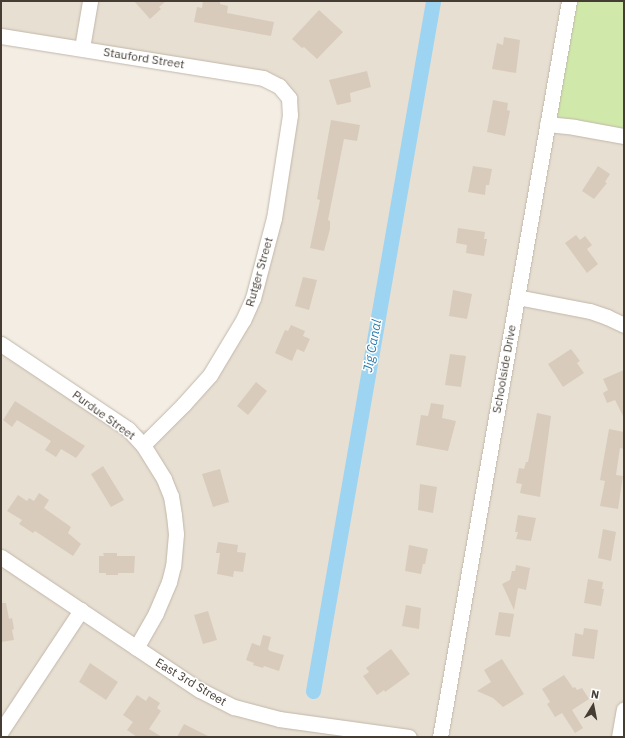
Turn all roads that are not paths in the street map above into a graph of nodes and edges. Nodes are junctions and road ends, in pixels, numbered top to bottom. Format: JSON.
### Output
{"nodes":[{"id":1,"x":90,"y":1,"type":"edge"},
{"id":2,"x":569,"y":1,"type":"edge"},
{"id":3,"x":1,"y":36,"type":"edge"},
{"id":4,"x":82,"y":48,"type":"junction"},
{"id":5,"x":283,"y":90,"type":"joint"},
{"id":6,"x":547,"y":124,"type":"junction"},
{"id":7,"x":624,"y":136,"type":"edge"},
{"id":8,"x":517,"y":297,"type":"junction"},
{"id":9,"x":624,"y":325,"type":"edge"},
{"id":10,"x":1,"y":344,"type":"edge"},
{"id":11,"x":144,"y":445,"type":"junction"},
{"id":12,"x":1,"y":557,"type":"edge"},
{"id":13,"x":81,"y":610,"type":"junction"},
{"id":14,"x":136,"y":648,"type":"junction"},
{"id":15,"x":624,"y":709,"type":"edge"},
{"id":16,"x":1,"y":731,"type":"edge"},
{"id":17,"x":409,"y":737,"type":"edge"},
{"id":18,"x":440,"y":737,"type":"edge"},
{"id":19,"x":620,"y":737,"type":"edge"}],
"edges":[{"from":1,"to":4,"type":"street"},
{"from":2,"to":6,"type":"street","name":"Schoolside Drive"},
{"from":3,"to":4,"type":"street","name":"Stauford Street"},
{"from":4,"to":5,"type":"street","name":"Stauford Street"},
{"from":5,"to":11,"type":"street","name":"Rutger Street"},
{"from":6,"to":7,"type":"street"},
{"from":6,"to":8,"type":"street","name":"Schoolside Drive"},
{"from":8,"to":9,"type":"street"},
{"from":8,"to":18,"type":"street","name":"Schoolside Drive"},
{"from":10,"to":11,"type":"street","name":"Purdue Street"},
{"from":11,"to":14,"type":"street","name":"Purdue Street"},
{"from":12,"to":13,"type":"street","name":"East 3rd Street"},
{"from":13,"to":14,"type":"street","name":"East 3rd Street"},
{"from":13,"to":16,"type":"street"},
{"from":14,"to":17,"type":"street","name":"East 3rd Street"},
{"from":15,"to":19,"type":"street"}]}
